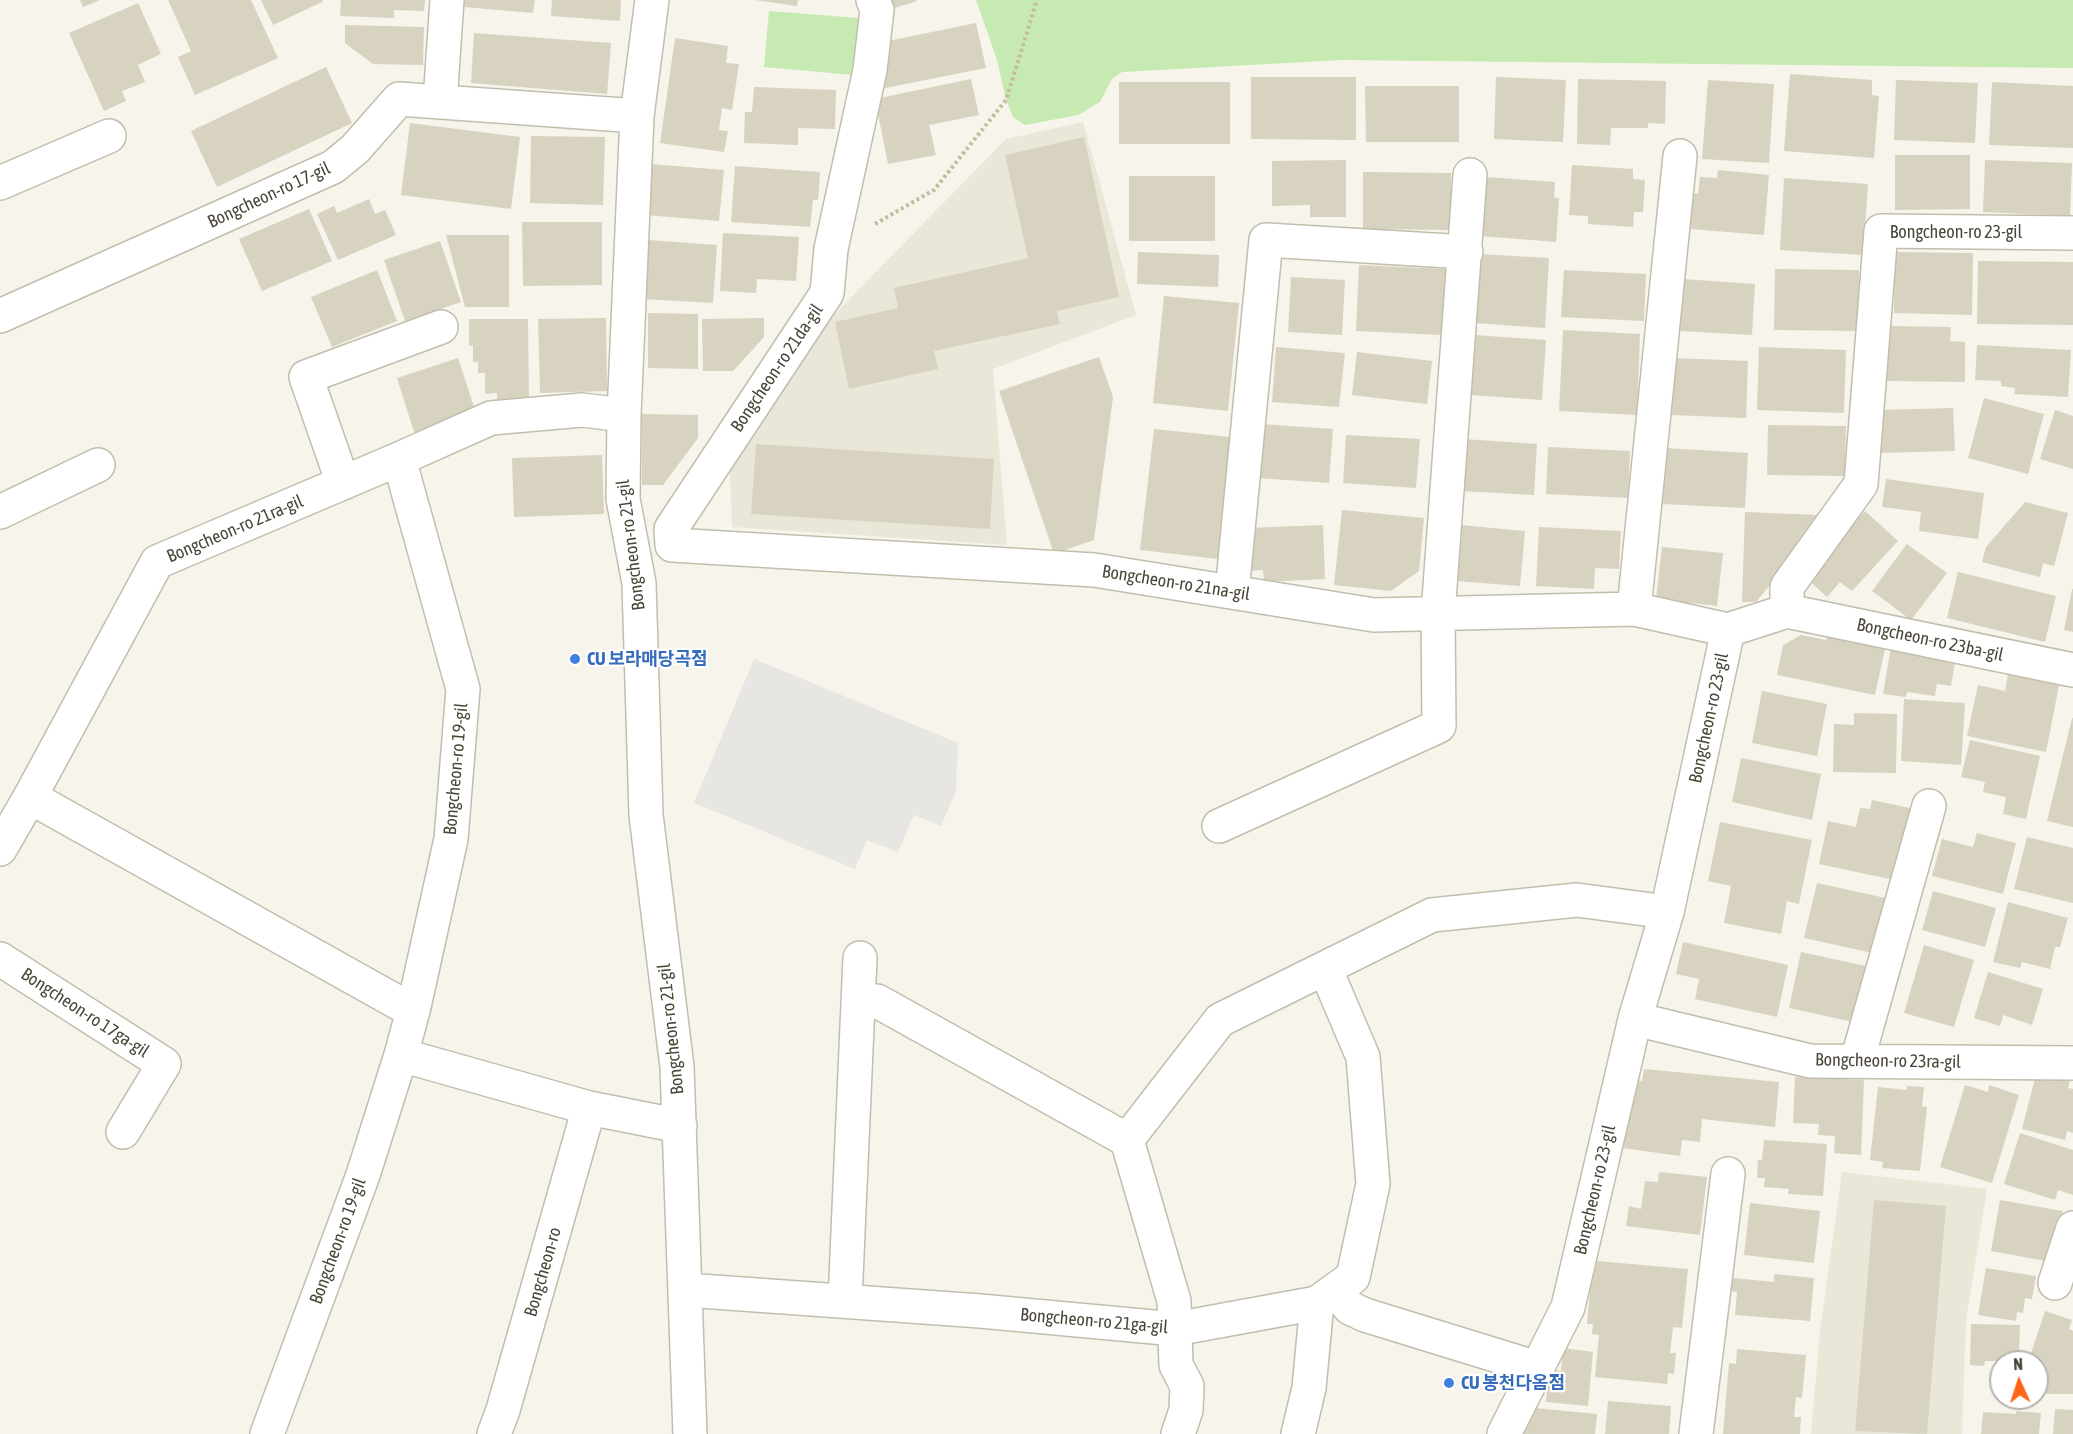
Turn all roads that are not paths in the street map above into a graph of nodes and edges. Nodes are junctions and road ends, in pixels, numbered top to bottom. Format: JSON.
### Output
{"nodes":[{"id":1,"x":447,"y":0,"type":"edge"},
{"id":2,"x":652,"y":0,"type":"edge"},
{"id":3,"x":873,"y":0,"type":"edge"},
{"id":4,"x":440,"y":102,"type":"junction"},
{"id":5,"x":637,"y":116,"type":"junction"},
{"id":6,"x":109,"y":136,"type":"dead end"},
{"id":7,"x":1680,"y":156,"type":"dead end"},
{"id":8,"x":1470,"y":175,"type":"dead end"},
{"id":9,"x":0,"y":183,"type":"edge"},
{"id":10,"x":2073,"y":233,"type":"edge"},
{"id":11,"x":1466,"y":252,"type":"junction"},
{"id":12,"x":0,"y":316,"type":"edge"},
{"id":13,"x":441,"y":327,"type":"dead end"},
{"id":14,"x":624,"y":415,"type":"junction"},
{"id":15,"x":399,"y":459,"type":"junction"},
{"id":16,"x":98,"y":465,"type":"dead end"},
{"id":17,"x":343,"y":483,"type":"junction"},
{"id":18,"x":0,"y":512,"type":"edge"},
{"id":19,"x":672,"y":545,"type":"junction"},
{"id":20,"x":639,"y":583,"type":"junction"},
{"id":21,"x":1232,"y":592,"type":"junction"},
{"id":22,"x":1634,"y":609,"type":"junction"},
{"id":23,"x":1787,"y":611,"type":"junction"},
{"id":24,"x":1438,"y":614,"type":"junction"},
{"id":25,"x":1728,"y":630,"type":"junction"},
{"id":26,"x":2073,"y":670,"type":"edge"},
{"id":27,"x":30,"y":797,"type":"junction"},
{"id":28,"x":1929,"y":806,"type":"dead end"},
{"id":29,"x":1219,"y":826,"type":"dead end"},
{"id":30,"x":0,"y":849,"type":"edge"},
{"id":31,"x":1667,"y":912,"type":"junction"},
{"id":32,"x":860,"y":958,"type":"dead end"},
{"id":33,"x":0,"y":959,"type":"edge"},
{"id":34,"x":1325,"y":968,"type":"junction"},
{"id":35,"x":858,"y":1001,"type":"junction"},
{"id":36,"x":413,"y":1011,"type":"junction"},
{"id":37,"x":1635,"y":1019,"type":"junction"},
{"id":38,"x":400,"y":1055,"type":"junction"},
{"id":39,"x":1857,"y":1061,"type":"junction"},
{"id":40,"x":2073,"y":1063,"type":"edge"},
{"id":41,"x":589,"y":1108,"type":"junction"},
{"id":42,"x":680,"y":1126,"type":"junction"},
{"id":43,"x":123,"y":1132,"type":"dead end"},
{"id":44,"x":1127,"y":1140,"type":"junction"},
{"id":45,"x":1728,"y":1174,"type":"dead end"},
{"id":46,"x":2073,"y":1228,"type":"edge"},
{"id":47,"x":2055,"y":1283,"type":"dead end"},
{"id":48,"x":686,"y":1290,"type":"junction"},
{"id":49,"x":1326,"y":1297,"type":"junction"},
{"id":50,"x":845,"y":1301,"type":"junction"},
{"id":51,"x":1174,"y":1329,"type":"junction"},
{"id":52,"x":1537,"y":1368,"type":"junction"},
{"id":53,"x":267,"y":1434,"type":"edge"},
{"id":54,"x":494,"y":1434,"type":"edge"},
{"id":55,"x":690,"y":1434,"type":"edge"},
{"id":56,"x":1179,"y":1434,"type":"edge"},
{"id":57,"x":1298,"y":1434,"type":"edge"},
{"id":58,"x":1504,"y":1434,"type":"edge"},
{"id":59,"x":1695,"y":1434,"type":"edge"}],
"edges":[{"from":1,"to":4,"type":"street"},
{"from":2,"to":5,"type":"street","name":"Bongcheon-ro 21-gil"},
{"from":3,"to":19,"type":"street","name":"Bongcheon-ro 21da-gil"},
{"from":4,"to":5,"type":"street","name":"Bongcheon-ro 17-gil"},
{"from":4,"to":12,"type":"street","name":"Bongcheon-ro 17-gil"},
{"from":5,"to":14,"type":"street","name":"Bongcheon-ro 21-gil"},
{"from":6,"to":9,"type":"street"},
{"from":7,"to":22,"type":"street"},
{"from":8,"to":11,"type":"street"},
{"from":10,"to":23,"type":"street","name":"Bongcheon-ro 23-gil"},
{"from":11,"to":21,"type":"street"},
{"from":11,"to":24,"type":"street"},
{"from":13,"to":17,"type":"street"},
{"from":14,"to":15,"type":"street","name":"Bongcheon-ro 21ra-gil"},
{"from":14,"to":20,"type":"street","name":"Bongcheon-ro 21-gil"},
{"from":15,"to":17,"type":"street","name":"Bongcheon-ro 21ra-gil"},
{"from":15,"to":36,"type":"street","name":"Bongcheon-ro 19-gil"},
{"from":16,"to":18,"type":"street"},
{"from":17,"to":27,"type":"street","name":"Bongcheon-ro 21ra-gil"},
{"from":19,"to":20,"type":"street"},
{"from":19,"to":21,"type":"street","name":"Bongcheon-ro 21na-gil"},
{"from":20,"to":42,"type":"street","name":"Bongcheon-ro 21-gil"},
{"from":21,"to":24,"type":"street","name":"Bongcheon-ro 21na-gil"},
{"from":22,"to":24,"type":"street","name":"Bongcheon-ro 21na-gil"},
{"from":22,"to":25,"type":"street","name":"Bongcheon-ro 21na-gil"},
{"from":23,"to":25,"type":"street","name":"Bongcheon-ro 23-gil"},
{"from":23,"to":26,"type":"street","name":"Bongcheon-ro 23ba-gil"},
{"from":24,"to":29,"type":"street"},
{"from":25,"to":31,"type":"street","name":"Bongcheon-ro 23-gil"},
{"from":27,"to":30,"type":"street","name":"Bongcheon-ro 21ra-gil"},
{"from":27,"to":36,"type":"street"},
{"from":28,"to":39,"type":"street"},
{"from":31,"to":34,"type":"street"},
{"from":31,"to":37,"type":"street","name":"Bongcheon-ro 23-gil"},
{"from":32,"to":35,"type":"street"},
{"from":33,"to":43,"type":"street","name":"Bongcheon-ro 17ga-gil"},
{"from":34,"to":44,"type":"street"},
{"from":34,"to":49,"type":"street"},
{"from":35,"to":44,"type":"street"},
{"from":35,"to":50,"type":"street"},
{"from":36,"to":38,"type":"street","name":"Bongcheon-ro 19-gil"},
{"from":37,"to":39,"type":"street","name":"Bongcheon-ro 23ra-gil"},
{"from":37,"to":52,"type":"street","name":"Bongcheon-ro 23-gil"},
{"from":38,"to":41,"type":"street"},
{"from":38,"to":53,"type":"street","name":"Bongcheon-ro 19-gil"},
{"from":39,"to":40,"type":"street","name":"Bongcheon-ro 23ra-gil"},
{"from":41,"to":42,"type":"street"},
{"from":41,"to":54,"type":"street","name":"Bongcheon-ro"},
{"from":42,"to":48,"type":"street","name":"Bongcheon-ro 21-gil"},
{"from":44,"to":51,"type":"street"},
{"from":45,"to":59,"type":"street"},
{"from":46,"to":47,"type":"street"},
{"from":48,"to":50,"type":"street","name":"Bongcheon-ro 21ga-gil"},
{"from":48,"to":55,"type":"street","name":"Bongcheon-ro 21-gil"},
{"from":49,"to":51,"type":"street","name":"Bongcheon-ro 21ga-gil"},
{"from":49,"to":52,"type":"street"},
{"from":49,"to":57,"type":"street"},
{"from":50,"to":51,"type":"street","name":"Bongcheon-ro 21ga-gil"},
{"from":51,"to":56,"type":"street"},
{"from":52,"to":58,"type":"street","name":"Bongcheon-ro 23-gil"}]}
